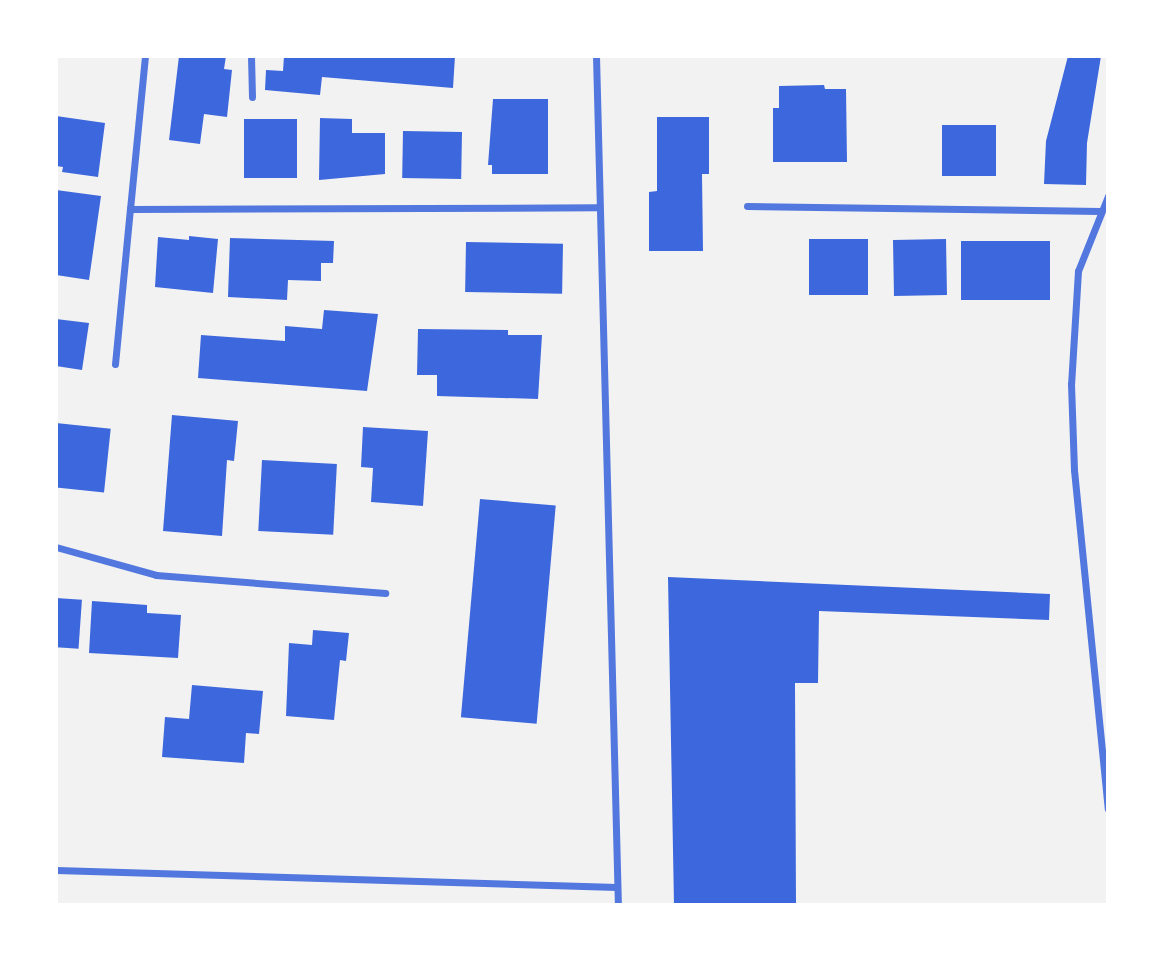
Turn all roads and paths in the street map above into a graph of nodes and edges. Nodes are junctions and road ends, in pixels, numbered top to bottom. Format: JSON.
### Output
{"nodes":[{"id":1,"x":145,"y":56,"type":"edge"},
{"id":2,"x":251,"y":56,"type":"edge"},
{"id":3,"x":596,"y":56,"type":"edge"},
{"id":4,"x":252,"y":97,"type":"dead end"},
{"id":5,"x":1108,"y":196,"type":"edge"},
{"id":6,"x":747,"y":206,"type":"dead end"},
{"id":7,"x":598,"y":207,"type":"junction"},
{"id":8,"x":130,"y":209,"type":"junction"},
{"id":9,"x":1100,"y":211,"type":"junction"},
{"id":10,"x":116,"y":363,"type":"dead end"},
{"id":11,"x":56,"y":547,"type":"edge"},
{"id":12,"x":385,"y":593,"type":"dead end"},
{"id":13,"x":1108,"y":808,"type":"edge"},
{"id":14,"x":56,"y":870,"type":"edge"},
{"id":15,"x":617,"y":887,"type":"junction"},
{"id":16,"x":618,"y":905,"type":"edge"}],
"edges":[{"from":1,"to":8,"type":"street"},
{"from":2,"to":4,"type":"street"},
{"from":3,"to":7,"type":"street"},
{"from":5,"to":9,"type":"street"},
{"from":6,"to":9,"type":"street"},
{"from":7,"to":8,"type":"street"},
{"from":7,"to":15,"type":"street"},
{"from":8,"to":10,"type":"street"},
{"from":9,"to":13,"type":"street"},
{"from":11,"to":12,"type":"street"},
{"from":14,"to":15,"type":"street"},
{"from":15,"to":16,"type":"street"}]}
